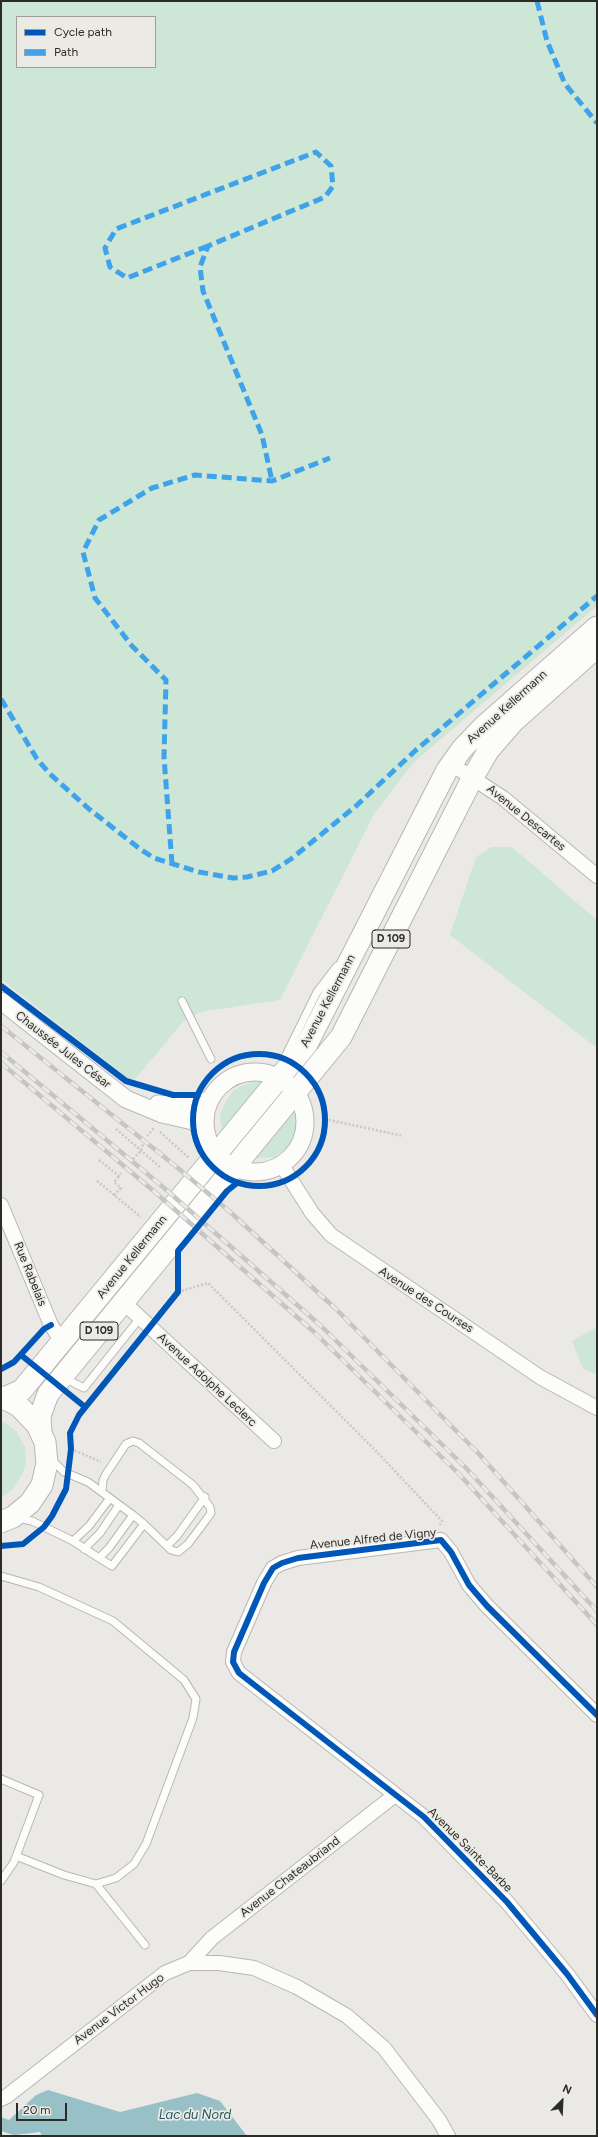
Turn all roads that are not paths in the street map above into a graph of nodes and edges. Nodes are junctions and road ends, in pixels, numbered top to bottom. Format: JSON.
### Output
{"nodes":[{"id":1,"x":597,"y":627,"type":"edge"},
{"id":2,"x":597,"y":647,"type":"edge"},
{"id":3,"x":451,"y":764,"type":"junction"},
{"id":4,"x":473,"y":777,"type":"junction"},
{"id":5,"x":597,"y":876,"type":"edge"},
{"id":6,"x":1,"y":1001,"type":"edge"},
{"id":7,"x":182,"y":1001,"type":"dead end"},
{"id":8,"x":211,"y":1060,"type":"dead end"},
{"id":9,"x":279,"y":1078,"type":"junction"},
{"id":10,"x":296,"y":1092,"type":"junction"},
{"id":11,"x":210,"y":1099,"type":"junction"},
{"id":12,"x":126,"y":1100,"type":"junction"},
{"id":13,"x":206,"y":1132,"type":"junction"},
{"id":14,"x":216,"y":1155,"type":"junction"},
{"id":15,"x":281,"y":1164,"type":"junction"},
{"id":16,"x":234,"y":1167,"type":"junction"},
{"id":17,"x":1,"y":1204,"type":"edge"},
{"id":18,"x":123,"y":1302,"type":"junction"},
{"id":19,"x":140,"y":1318,"type":"junction"},
{"id":20,"x":62,"y":1342,"type":"junction"},
{"id":21,"x":62,"y":1377,"type":"junction"},
{"id":22,"x":3,"y":1398,"type":"edge"},
{"id":23,"x":597,"y":1408,"type":"edge"},
{"id":24,"x":41,"y":1432,"type":"junction"},
{"id":25,"x":274,"y":1441,"type":"dead end"},
{"id":26,"x":46,"y":1452,"type":"junction"},
{"id":27,"x":102,"y":1491,"type":"junction"},
{"id":28,"x":205,"y":1497,"type":"junction"},
{"id":29,"x":110,"y":1498,"type":"junction"},
{"id":30,"x":119,"y":1505,"type":"junction"},
{"id":31,"x":133,"y":1515,"type":"junction"},
{"id":32,"x":7,"y":1519,"type":"edge"},
{"id":33,"x":144,"y":1524,"type":"junction"},
{"id":34,"x":73,"y":1541,"type":"junction"},
{"id":35,"x":167,"y":1546,"type":"junction"},
{"id":36,"x":84,"y":1549,"type":"junction"},
{"id":37,"x":99,"y":1558,"type":"junction"},
{"id":38,"x":1,"y":1576,"type":"edge"},
{"id":39,"x":233,"y":1662,"type":"joint"},
{"id":40,"x":597,"y":1715,"type":"edge"},
{"id":41,"x":1,"y":1779,"type":"edge"},
{"id":42,"x":395,"y":1795,"type":"junction"},
{"id":43,"x":16,"y":1856,"type":"junction"},
{"id":44,"x":1,"y":1880,"type":"edge"},
{"id":45,"x":96,"y":1884,"type":"junction"},
{"id":46,"x":145,"y":1945,"type":"dead end"},
{"id":47,"x":189,"y":1963,"type":"junction"},
{"id":48,"x":597,"y":2015,"type":"edge"},
{"id":49,"x":1,"y":2099,"type":"edge"},
{"id":50,"x":448,"y":2136,"type":"edge"}],
"edges":[{"from":1,"to":3,"type":"main road","name":"Avenue Kellermann","number":"D 109"},
{"from":2,"to":4,"type":"main road","name":"Avenue Kellermann","number":"D 109"},
{"from":3,"to":4,"type":"street","name":"Avenue Descartes"},
{"from":3,"to":9,"type":"main road","name":"Avenue Kellermann","number":"D 109"},
{"from":4,"to":5,"type":"street","name":"Avenue Descartes"},
{"from":4,"to":10,"type":"main road","name":"Avenue Kellermann","number":"D 109"},
{"from":6,"to":12,"type":"street","name":"Chaussée Jules César"},
{"from":7,"to":8,"type":"lane"},
{"from":9,"to":10,"type":"street"},
{"from":9,"to":11,"type":"street"},
{"from":9,"to":14,"type":"main road","name":"Avenue Kellermann","number":"D 109"},
{"from":10,"to":15,"type":"street"},
{"from":10,"to":16,"type":"main road","name":"Avenue Kellermann","number":"D 109"},
{"from":11,"to":12,"type":"street"},
{"from":11,"to":13,"type":"street"},
{"from":12,"to":13,"type":"street","name":"Chaussée Jules César"},
{"from":13,"to":14,"type":"street"},
{"from":14,"to":16,"type":"street"},
{"from":14,"to":20,"type":"main road","name":"Avenue Kellermann","number":"D 109"},
{"from":15,"to":16,"type":"street"},
{"from":15,"to":23,"type":"street","name":"Avenue des Courses"},
{"from":16,"to":18,"type":"main road","name":"Avenue Kellermann","number":"D 109"},
{"from":17,"to":20,"type":"street","name":"Rue Rabelais"},
{"from":18,"to":19,"type":"street","name":"Avenue Adolphe Leclerc"},
{"from":18,"to":21,"type":"main road","name":"Avenue Kellermann","number":"D 109"},
{"from":19,"to":21,"type":"lane"},
{"from":19,"to":25,"type":"street","name":"Avenue Adolphe Leclerc"},
{"from":20,"to":22,"type":"main road","name":"Avenue Kellermann","number":"D 109"},
{"from":21,"to":24,"type":"main road","name":"Avenue Kellermann","number":"D 109"},
{"from":22,"to":24,"type":"main road"},
{"from":24,"to":26,"type":"main road"},
{"from":26,"to":27,"type":"lane"},
{"from":26,"to":32,"type":"main road"},
{"from":27,"to":28,"type":"lane"},
{"from":27,"to":29,"type":"lane"},
{"from":28,"to":35,"type":"lane"},
{"from":28,"to":35,"type":"lane"},
{"from":29,"to":30,"type":"lane"},
{"from":29,"to":34,"type":"lane"},
{"from":30,"to":31,"type":"lane"},
{"from":30,"to":36,"type":"lane"},
{"from":31,"to":33,"type":"lane"},
{"from":31,"to":37,"type":"lane"},
{"from":32,"to":34,"type":"lane"},
{"from":33,"to":35,"type":"lane"},
{"from":33,"to":37,"type":"lane"},
{"from":34,"to":36,"type":"lane"},
{"from":36,"to":37,"type":"lane"},
{"from":38,"to":45,"type":"lane"},
{"from":39,"to":40,"type":"street","name":"Avenue Alfred de Vigny"},
{"from":39,"to":42,"type":"street","name":"Avenue Sainte-Barbe"},
{"from":41,"to":43,"type":"lane"},
{"from":42,"to":47,"type":"street","name":"Avenue Chateaubriand"},
{"from":42,"to":48,"type":"street","name":"Avenue Sainte-Barbe"},
{"from":43,"to":44,"type":"lane"},
{"from":43,"to":45,"type":"lane"},
{"from":45,"to":46,"type":"lane"},
{"from":47,"to":49,"type":"street","name":"Avenue Victor Hugo"},
{"from":47,"to":50,"type":"street","name":"Avenue Victor Hugo"}]}
